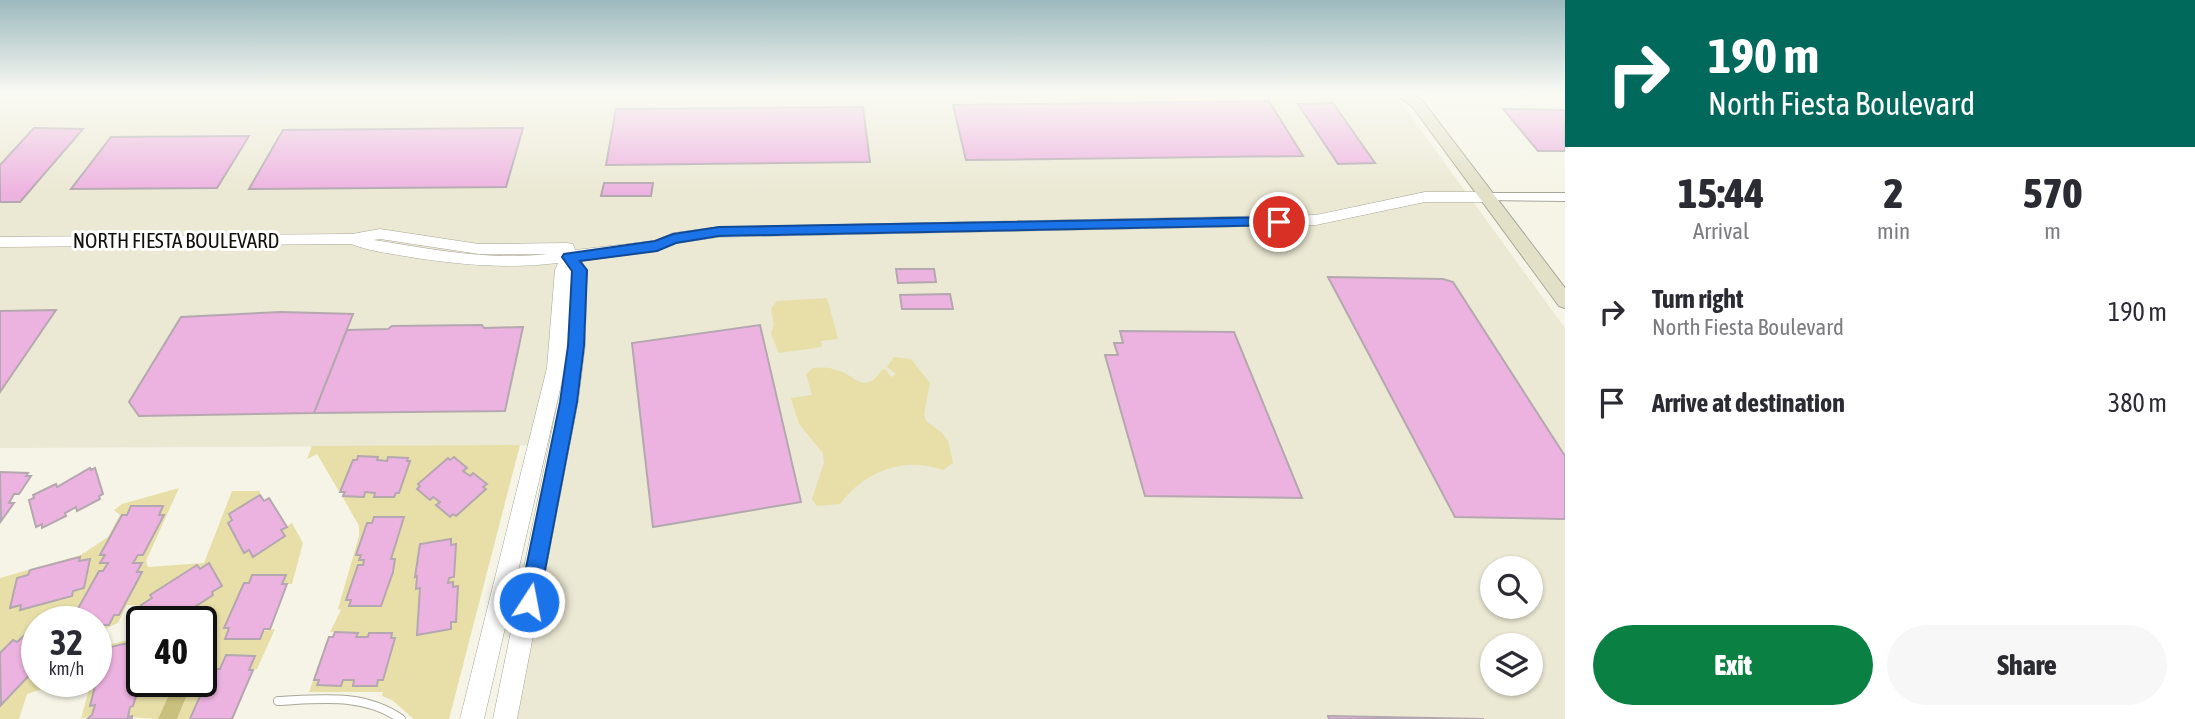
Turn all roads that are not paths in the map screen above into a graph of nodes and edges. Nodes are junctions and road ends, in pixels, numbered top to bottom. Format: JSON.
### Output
{"nodes":[{"id":1,"x":1436,"y":126,"type":"edge"},
{"id":2,"x":1487,"y":197,"type":"junction"},
{"id":3,"x":1565,"y":197,"type":"edge"},
{"id":4,"x":0,"y":242,"type":"edge"},
{"id":5,"x":568,"y":253,"type":"junction"},
{"id":6,"x":1565,"y":301,"type":"edge"},
{"id":7,"x":278,"y":701,"type":"dead end"},
{"id":8,"x":401,"y":719,"type":"edge"},
{"id":9,"x":472,"y":719,"type":"edge"},
{"id":10,"x":505,"y":719,"type":"edge"}],
"edges":[{"from":1,"to":2,"type":"main road"},
{"from":2,"to":3,"type":"street"},
{"from":2,"to":5,"type":"street","name":"NORTH FIESTA BOULEVARD"},
{"from":2,"to":6,"type":"main road"},
{"from":4,"to":5,"type":"street","name":"NORTH FIESTA BOULEVARD"},
{"from":5,"to":9,"type":"street"},
{"from":5,"to":10,"type":"street"},
{"from":7,"to":8,"type":"lane"}]}
